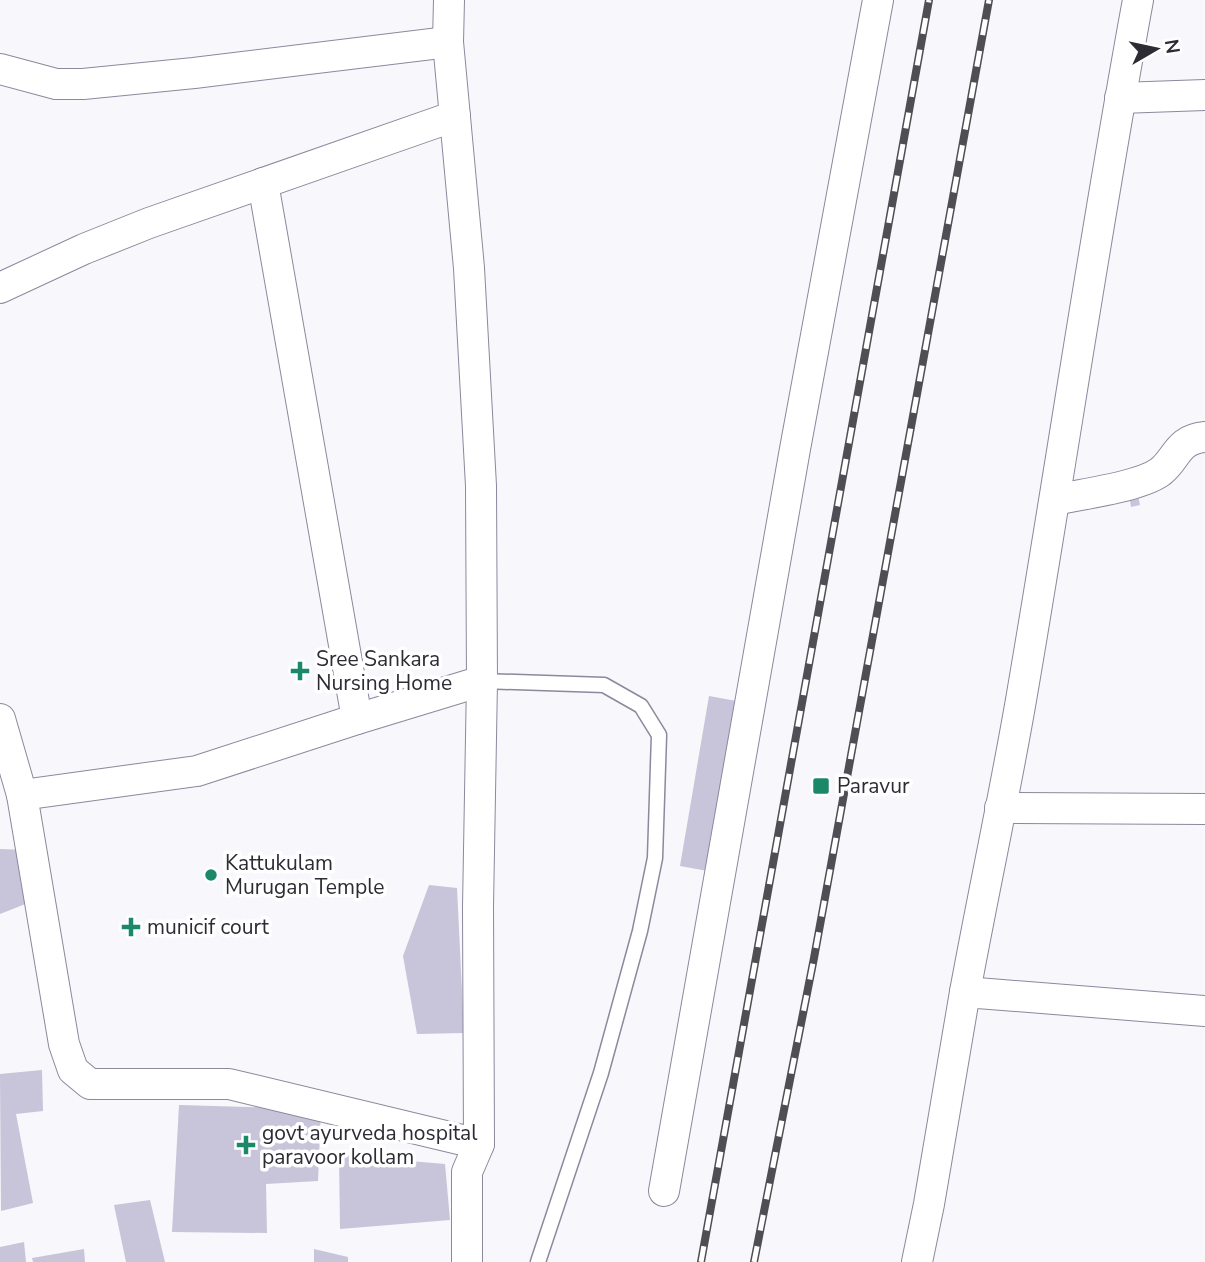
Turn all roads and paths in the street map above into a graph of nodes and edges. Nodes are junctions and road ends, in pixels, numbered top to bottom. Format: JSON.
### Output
{"nodes":[{"id":1,"x":449,"y":0,"type":"edge"},
{"id":2,"x":878,"y":0,"type":"edge"},
{"id":3,"x":1138,"y":0,"type":"edge"},
{"id":4,"x":448,"y":42,"type":"junction"},
{"id":5,"x":0,"y":69,"type":"edge"},
{"id":6,"x":1205,"y":95,"type":"edge"},
{"id":7,"x":1120,"y":98,"type":"junction"},
{"id":8,"x":455,"y":116,"type":"junction"},
{"id":9,"x":263,"y":183,"type":"junction"},
{"id":10,"x":0,"y":288,"type":"edge"},
{"id":11,"x":1205,"y":437,"type":"edge"},
{"id":12,"x":1055,"y":500,"type":"junction"},
{"id":13,"x":482,"y":681,"type":"junction"},
{"id":14,"x":0,"y":719,"type":"edge"},
{"id":15,"x":356,"y":719,"type":"junction"},
{"id":16,"x":22,"y":795,"type":"junction"},
{"id":17,"x":1000,"y":808,"type":"junction"},
{"id":18,"x":1205,"y":809,"type":"edge"},
{"id":19,"x":965,"y":992,"type":"junction"},
{"id":20,"x":1205,"y":1011,"type":"edge"},
{"id":21,"x":479,"y":1144,"type":"junction"},
{"id":22,"x":664,"y":1191,"type":"dead end"},
{"id":23,"x":467,"y":1262,"type":"edge"},
{"id":24,"x":538,"y":1262,"type":"edge"},
{"id":25,"x":916,"y":1262,"type":"edge"}],
"edges":[{"from":1,"to":4,"type":"street"},
{"from":2,"to":22,"type":"street"},
{"from":3,"to":7,"type":"street"},
{"from":4,"to":5,"type":"street"},
{"from":4,"to":8,"type":"street"},
{"from":6,"to":7,"type":"street"},
{"from":7,"to":12,"type":"street"},
{"from":8,"to":9,"type":"street"},
{"from":8,"to":13,"type":"street"},
{"from":9,"to":10,"type":"street"},
{"from":9,"to":15,"type":"street"},
{"from":11,"to":12,"type":"street"},
{"from":12,"to":17,"type":"street"},
{"from":13,"to":15,"type":"street"},
{"from":13,"to":21,"type":"street"},
{"from":13,"to":24,"type":"lane"},
{"from":14,"to":16,"type":"street"},
{"from":15,"to":16,"type":"street"},
{"from":16,"to":21,"type":"street"},
{"from":17,"to":18,"type":"street"},
{"from":17,"to":19,"type":"street"},
{"from":19,"to":20,"type":"street"},
{"from":19,"to":25,"type":"street"},
{"from":21,"to":23,"type":"street"}]}
